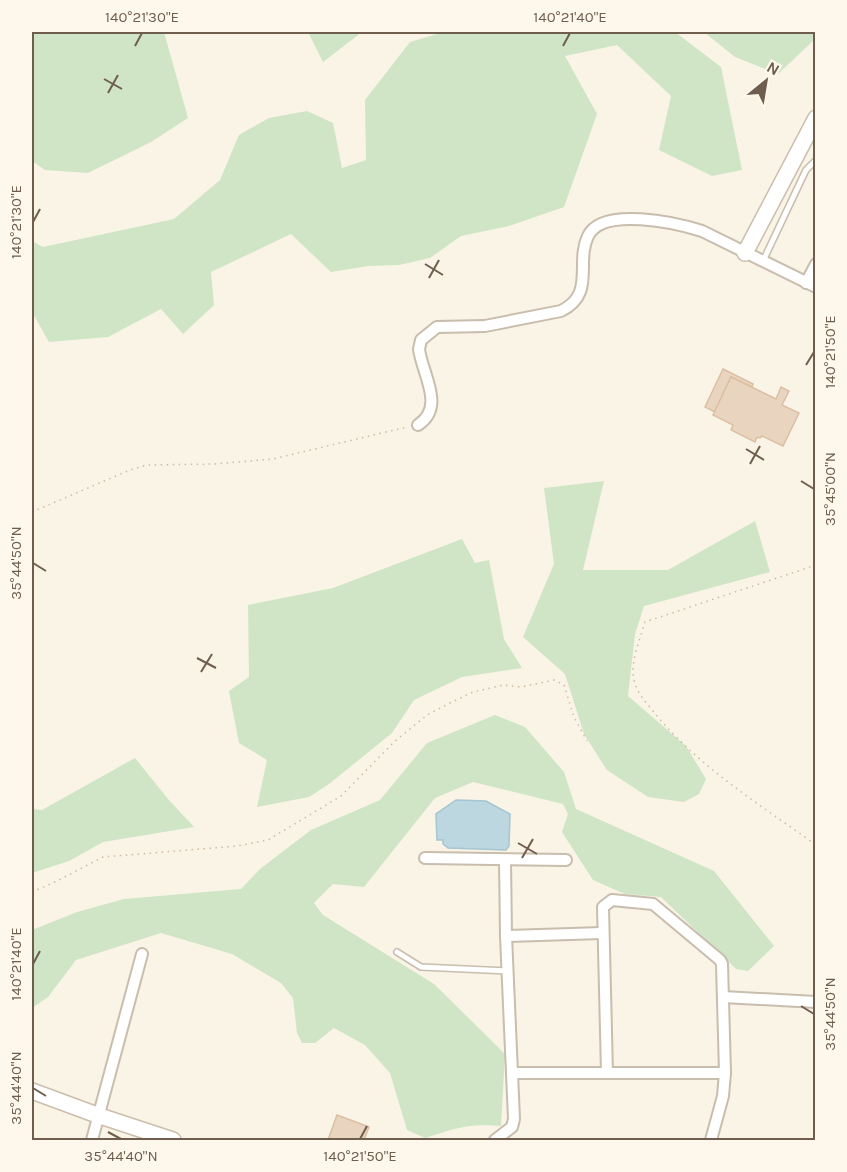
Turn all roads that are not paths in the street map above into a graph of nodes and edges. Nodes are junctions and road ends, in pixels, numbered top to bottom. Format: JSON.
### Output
{"nodes":[{"id":1,"x":816,"y":118,"type":"edge"},
{"id":2,"x":816,"y":160,"type":"edge"},
{"id":3,"x":745,"y":253,"type":"junction"},
{"id":4,"x":763,"y":261,"type":"junction"},
{"id":5,"x":816,"y":264,"type":"edge"},
{"id":6,"x":811,"y":285,"type":"edge"},
{"id":7,"x":418,"y":425,"type":"road end"},
{"id":8,"x":425,"y":858,"type":"dead end"},
{"id":9,"x":566,"y":860,"type":"dead end"},
{"id":10,"x":505,"y":861,"type":"junction"},
{"id":11,"x":602,"y":933,"type":"junction"},
{"id":12,"x":506,"y":936,"type":"junction"},
{"id":13,"x":398,"y":952,"type":"dead end"},
{"id":14,"x":142,"y":954,"type":"dead end"},
{"id":15,"x":508,"y":971,"type":"junction"},
{"id":16,"x":723,"y":998,"type":"junction"},
{"id":17,"x":816,"y":1002,"type":"edge"},
{"id":18,"x":512,"y":1072,"type":"junction"},
{"id":19,"x":724,"y":1072,"type":"junction"},
{"id":20,"x":607,"y":1073,"type":"junction"},
{"id":21,"x":32,"y":1091,"type":"edge"},
{"id":22,"x":97,"y":1115,"type":"junction"},
{"id":23,"x":92,"y":1140,"type":"edge"},
{"id":24,"x":173,"y":1140,"type":"edge"},
{"id":25,"x":495,"y":1140,"type":"edge"},
{"id":26,"x":711,"y":1140,"type":"edge"}],
"edges":[{"from":1,"to":3,"type":"street"},
{"from":2,"to":4,"type":"lane"},
{"from":3,"to":4,"type":"street"},
{"from":3,"to":7,"type":"street"},
{"from":4,"to":6,"type":"street"},
{"from":5,"to":6,"type":"street"},
{"from":8,"to":10,"type":"street"},
{"from":9,"to":10,"type":"street"},
{"from":10,"to":12,"type":"street"},
{"from":11,"to":12,"type":"street"},
{"from":11,"to":16,"type":"street"},
{"from":11,"to":20,"type":"street"},
{"from":12,"to":15,"type":"street"},
{"from":13,"to":15,"type":"lane"},
{"from":14,"to":22,"type":"street"},
{"from":15,"to":18,"type":"street"},
{"from":16,"to":17,"type":"street"},
{"from":16,"to":19,"type":"street"},
{"from":18,"to":20,"type":"street"},
{"from":18,"to":25,"type":"street"},
{"from":19,"to":20,"type":"street"},
{"from":19,"to":26,"type":"street"},
{"from":21,"to":22,"type":"street"},
{"from":22,"to":23,"type":"street"},
{"from":22,"to":24,"type":"street"}]}
